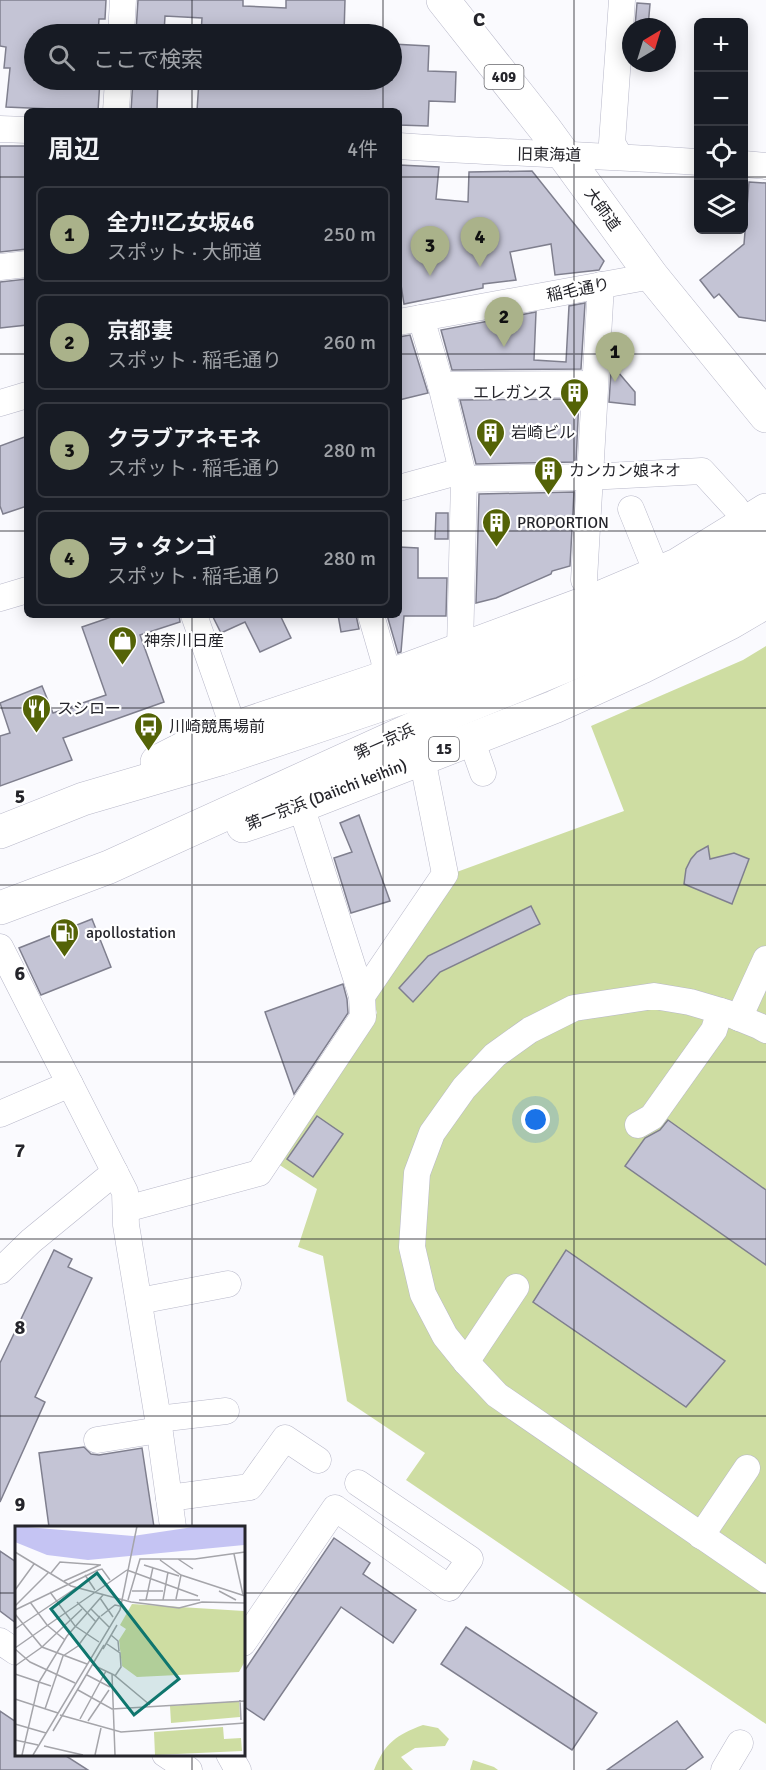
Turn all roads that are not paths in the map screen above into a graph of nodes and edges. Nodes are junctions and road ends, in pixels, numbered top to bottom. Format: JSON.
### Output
{"nodes":[{"id":1,"x":123,"y":0,"type":"edge"},
{"id":2,"x":443,"y":0,"type":"edge"},
{"id":3,"x":622,"y":0,"type":"edge"},
{"id":4,"x":122,"y":24,"type":"edge"},
{"id":5,"x":117,"y":90,"type":"edge"},
{"id":6,"x":116,"y":108,"type":"edge"},
{"id":7,"x":0,"y":129,"type":"edge"},
{"id":8,"x":24,"y":130,"type":"edge"},
{"id":9,"x":402,"y":146,"type":"edge"},
{"id":10,"x":563,"y":155,"type":"junction"},
{"id":11,"x":620,"y":157,"type":"junction"},
{"id":12,"x":694,"y":162,"type":"edge"},
{"id":13,"x":748,"y":164,"type":"edge"},
{"id":14,"x":766,"y":166,"type":"edge"},
{"id":15,"x":24,"y":264,"type":"edge"},
{"id":16,"x":0,"y":267,"type":"edge"},
{"id":17,"x":652,"y":276,"type":"junction"},
{"id":18,"x":601,"y":285,"type":"junction"},
{"id":19,"x":410,"y":320,"type":"edge"},
{"id":20,"x":594,"y":384,"type":"junction"},
{"id":21,"x":441,"y":385,"type":"junction"},
{"id":22,"x":24,"y":396,"type":"edge"},
{"id":23,"x":0,"y":403,"type":"edge"},
{"id":24,"x":766,"y":416,"type":"edge"},
{"id":25,"x":462,"y":475,"type":"junction"},
{"id":26,"x":588,"y":477,"type":"junction"},
{"id":27,"x":402,"y":487,"type":"edge"},
{"id":28,"x":631,"y":509,"type":"dead end"},
{"id":29,"x":759,"y":525,"type":"edge"},
{"id":30,"x":766,"y":569,"type":"edge"},
{"id":31,"x":657,"y":573,"type":"junction"},
{"id":32,"x":584,"y":580,"type":"dead end"},
{"id":33,"x":766,"y":602,"type":"edge"},
{"id":34,"x":195,"y":618,"type":"edge"},
{"id":35,"x":372,"y":618,"type":"edge"},
{"id":36,"x":605,"y":636,"type":"junction"},
{"id":37,"x":460,"y":649,"type":"junction"},
{"id":38,"x":386,"y":677,"type":"junction"},
{"id":39,"x":234,"y":729,"type":"junction"},
{"id":40,"x":471,"y":739,"type":"junction"},
{"id":41,"x":422,"y":758,"type":"junction"},
{"id":42,"x":483,"y":773,"type":"dead end"},
{"id":43,"x":83,"y":800,"type":"junction"},
{"id":44,"x":301,"y":806,"type":"junction"},
{"id":45,"x":0,"y":832,"type":"edge"},
{"id":46,"x":109,"y":867,"type":"junction"},
{"id":47,"x":0,"y":908,"type":"edge"},
{"id":48,"x":0,"y":947,"type":"edge"},
{"id":49,"x":766,"y":959,"type":"edge"},
{"id":50,"x":362,"y":996,"type":"junction"},
{"id":51,"x":729,"y":1015,"type":"junction"},
{"id":52,"x":766,"y":1030,"type":"edge"},
{"id":53,"x":70,"y":1084,"type":"junction"},
{"id":54,"x":0,"y":1114,"type":"edge"},
{"id":55,"x":638,"y":1125,"type":"dead end"},
{"id":56,"x":115,"y":1172,"type":"junction"},
{"id":57,"x":126,"y":1209,"type":"junction"},
{"id":58,"x":0,"y":1271,"type":"edge"},
{"id":59,"x":228,"y":1284,"type":"dead end"},
{"id":60,"x":516,"y":1287,"type":"dead end"},
{"id":61,"x":139,"y":1301,"type":"junction"},
{"id":62,"x":466,"y":1362,"type":"junction"},
{"id":63,"x":226,"y":1411,"type":"dead end"},
{"id":64,"x":159,"y":1425,"type":"junction"},
{"id":65,"x":97,"y":1440,"type":"dead end"},
{"id":66,"x":318,"y":1460,"type":"dead end"},
{"id":67,"x":747,"y":1468,"type":"dead end"},
{"id":68,"x":358,"y":1483,"type":"dead end"},
{"id":69,"x":169,"y":1498,"type":"junction"},
{"id":70,"x":173,"y":1526,"type":"edge"},
{"id":71,"x":701,"y":1536,"type":"junction"},
{"id":72,"x":766,"y":1580,"type":"edge"},
{"id":73,"x":0,"y":1641,"type":"edge"},
{"id":74,"x":244,"y":1642,"type":"edge"},
{"id":75,"x":15,"y":1651,"type":"edge"},
{"id":76,"x":740,"y":1743,"type":"dead end"},
{"id":77,"x":166,"y":1755,"type":"edge"},
{"id":78,"x":230,"y":1755,"type":"edge"},
{"id":79,"x":189,"y":1770,"type":"edge"},
{"id":80,"x":238,"y":1770,"type":"edge"},
{"id":81,"x":724,"y":1770,"type":"edge"}],
"edges":[{"from":1,"to":4,"type":"street"},
{"from":2,"to":10,"type":"highway","name":"大師道","number":"409"},
{"from":3,"to":11,"type":"street"},
{"from":5,"to":6,"type":"street"},
{"from":7,"to":8,"type":"street"},
{"from":9,"to":10,"type":"street","name":"旧東海道"},
{"from":10,"to":11,"type":"street","name":"旧東海道"},
{"from":10,"to":17,"type":"highway","name":"大師道","number":"409"},
{"from":11,"to":12,"type":"street","name":"旧東海道"},
{"from":13,"to":14,"type":"street"},
{"from":15,"to":16,"type":"street"},
{"from":17,"to":18,"type":"street","name":"稲毛通り"},
{"from":17,"to":24,"type":"highway","name":"大師道","number":"409"},
{"from":18,"to":19,"type":"street","name":"稲毛通り"},
{"from":18,"to":20,"type":"street"},
{"from":19,"to":21,"type":"street"},
{"from":20,"to":21,"type":"street"},
{"from":20,"to":26,"type":"street"},
{"from":21,"to":25,"type":"street"},
{"from":22,"to":23,"type":"street"},
{"from":25,"to":26,"type":"street"},
{"from":25,"to":27,"type":"street"},
{"from":25,"to":37,"type":"street"},
{"from":26,"to":29,"type":"street"},
{"from":26,"to":32,"type":"street"},
{"from":28,"to":31,"type":"street"},
{"from":29,"to":31,"type":"highway"},
{"from":29,"to":36,"type":"highway","name":"第一京浜","number":"15"},
{"from":30,"to":36,"type":"highway","name":"第一京浜","number":"15"},
{"from":31,"to":37,"type":"highway"},
{"from":33,"to":40,"type":"highway","name":"第一京浜 (Daiichi keihin)","number":"15"},
{"from":34,"to":39,"type":"street"},
{"from":35,"to":38,"type":"street"},
{"from":36,"to":43,"type":"highway","name":"第一京浜","number":"15"},
{"from":36,"to":46,"type":"highway","name":"第一京浜","number":"15"},
{"from":37,"to":38,"type":"highway"},
{"from":38,"to":39,"type":"highway"},
{"from":39,"to":43,"type":"highway"},
{"from":40,"to":41,"type":"highway","name":"第一京浜 (Daiichi keihin)","number":"15"},
{"from":40,"to":42,"type":"street"},
{"from":41,"to":44,"type":"highway","name":"第一京浜 (Daiichi keihin)","number":"15"},
{"from":41,"to":50,"type":"street"},
{"from":43,"to":45,"type":"highway","name":"第一京浜","number":"15"},
{"from":44,"to":46,"type":"highway","name":"第一京浜 (Daiichi keihin)","number":"15"},
{"from":44,"to":50,"type":"street"},
{"from":46,"to":47,"type":"highway","name":"第一京浜","number":"15"},
{"from":48,"to":53,"type":"street"},
{"from":49,"to":51,"type":"street"},
{"from":50,"to":57,"type":"street"},
{"from":51,"to":52,"type":"street"},
{"from":51,"to":55,"type":"street"},
{"from":51,"to":62,"type":"street"},
{"from":53,"to":54,"type":"street"},
{"from":53,"to":56,"type":"street"},
{"from":56,"to":57,"type":"street"},
{"from":56,"to":58,"type":"street"},
{"from":57,"to":61,"type":"street"},
{"from":59,"to":61,"type":"street"},
{"from":60,"to":62,"type":"street"},
{"from":61,"to":64,"type":"street"},
{"from":62,"to":71,"type":"street"},
{"from":63,"to":64,"type":"street"},
{"from":64,"to":65,"type":"street"},
{"from":64,"to":69,"type":"street"},
{"from":66,"to":69,"type":"street"},
{"from":67,"to":71,"type":"street"},
{"from":68,"to":74,"type":"street"},
{"from":69,"to":70,"type":"street"},
{"from":71,"to":72,"type":"street"},
{"from":73,"to":75,"type":"street"},
{"from":76,"to":81,"type":"street"},
{"from":77,"to":79,"type":"street"},
{"from":78,"to":80,"type":"street"}]}
